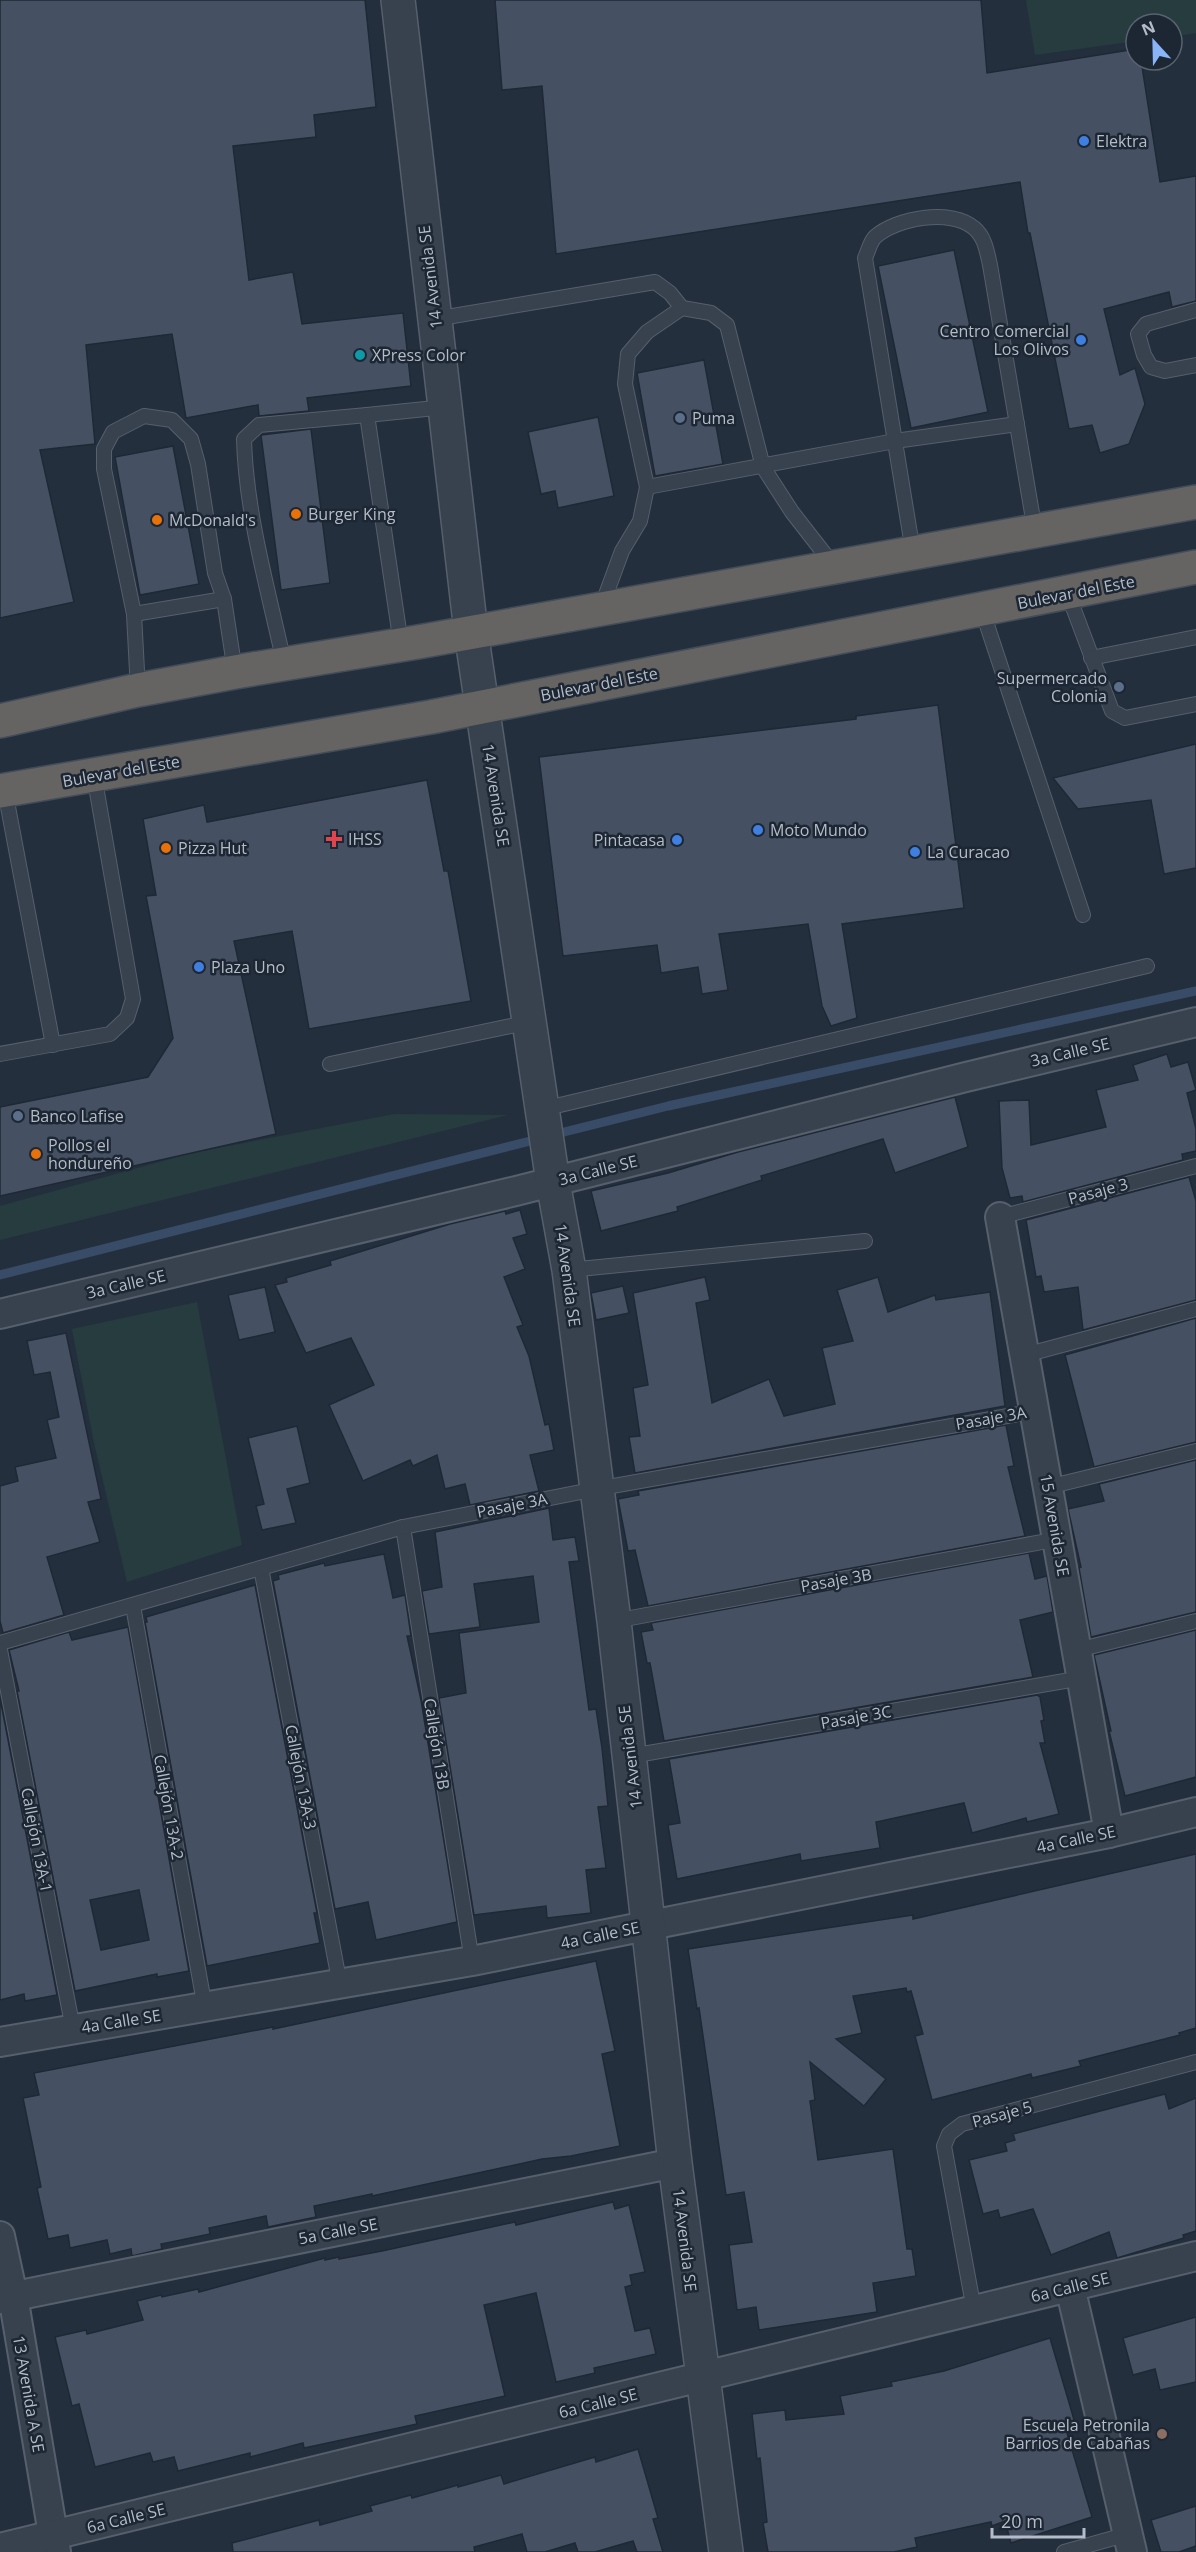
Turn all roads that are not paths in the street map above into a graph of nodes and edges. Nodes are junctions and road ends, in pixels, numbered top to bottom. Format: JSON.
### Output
{"nodes":[{"id":1,"x":398,"y":0,"type":"edge"},
{"id":2,"x":682,"y":308,"type":"junction"},
{"id":3,"x":1196,"y":310,"type":"edge"},
{"id":4,"x":435,"y":319,"type":"junction"},
{"id":5,"x":1196,"y":365,"type":"edge"},
{"id":6,"x":445,"y":407,"type":"junction"},
{"id":7,"x":367,"y":415,"type":"junction"},
{"id":8,"x":1017,"y":424,"type":"junction"},
{"id":9,"x":895,"y":441,"type":"junction"},
{"id":10,"x":763,"y":466,"type":"junction"},
{"id":11,"x":647,"y":487,"type":"junction"},
{"id":12,"x":1196,"y":502,"type":"edge"},
{"id":13,"x":1035,"y":531,"type":"junction"},
{"id":14,"x":913,"y":552,"type":"junction"},
{"id":15,"x":834,"y":566,"type":"junction"},
{"id":16,"x":1196,"y":567,"type":"edge"},
{"id":17,"x":1068,"y":594,"type":"junction"},
{"id":18,"x":224,"y":599,"type":"junction"},
{"id":19,"x":601,"y":608,"type":"junction"},
{"id":20,"x":982,"y":610,"type":"junction"},
{"id":21,"x":134,"y":614,"type":"junction"},
{"id":22,"x":471,"y":632,"type":"junction"},
{"id":23,"x":1196,"y":638,"type":"edge"},
{"id":24,"x":401,"y":644,"type":"junction"},
{"id":25,"x":1091,"y":658,"type":"junction"},
{"id":26,"x":284,"y":663,"type":"junction"},
{"id":27,"x":235,"y":672,"type":"junction"},
{"id":28,"x":138,"y":690,"type":"junction"},
{"id":29,"x":1196,"y":704,"type":"edge"},
{"id":30,"x":483,"y":706,"type":"junction"},
{"id":31,"x":0,"y":721,"type":"edge"},
{"id":32,"x":94,"y":775,"type":"junction"},
{"id":33,"x":3,"y":791,"type":"edge"},
{"id":34,"x":1083,"y":915,"type":"dead end"},
{"id":35,"x":1147,"y":966,"type":"dead end"},
{"id":36,"x":530,"y":1022,"type":"junction"},
{"id":37,"x":1196,"y":1023,"type":"edge"},
{"id":38,"x":53,"y":1045,"type":"junction"},
{"id":39,"x":0,"y":1054,"type":"edge"},
{"id":40,"x":330,"y":1064,"type":"dead end"},
{"id":41,"x":543,"y":1109,"type":"junction"},
{"id":42,"x":1196,"y":1166,"type":"edge"},
{"id":43,"x":553,"y":1182,"type":"junction"},
{"id":44,"x":1000,"y":1217,"type":"joint"},
{"id":45,"x":865,"y":1241,"type":"dead end"},
{"id":46,"x":569,"y":1270,"type":"junction"},
{"id":47,"x":1196,"y":1310,"type":"edge"},
{"id":48,"x":0,"y":1314,"type":"edge"},
{"id":49,"x":1025,"y":1355,"type":"junction"},
{"id":50,"x":1035,"y":1411,"type":"junction"},
{"id":51,"x":1196,"y":1451,"type":"edge"},
{"id":52,"x":1048,"y":1486,"type":"junction"},
{"id":53,"x":596,"y":1489,"type":"junction"},
{"id":54,"x":402,"y":1527,"type":"junction"},
{"id":55,"x":1058,"y":1539,"type":"junction"},
{"id":56,"x":261,"y":1568,"type":"junction"},
{"id":57,"x":133,"y":1606,"type":"junction"},
{"id":58,"x":614,"y":1621,"type":"junction"},
{"id":59,"x":1196,"y":1621,"type":"edge"},
{"id":60,"x":0,"y":1643,"type":"edge"},
{"id":61,"x":0,"y":1650,"type":"edge"},
{"id":62,"x":1077,"y":1650,"type":"junction"},
{"id":63,"x":1082,"y":1678,"type":"junction"},
{"id":64,"x":631,"y":1756,"type":"junction"},
{"id":65,"x":1196,"y":1812,"type":"edge"},
{"id":66,"x":1109,"y":1833,"type":"junction"},
{"id":67,"x":650,"y":1925,"type":"junction"},
{"id":68,"x":472,"y":1961,"type":"junction"},
{"id":69,"x":340,"y":1986,"type":"junction"},
{"id":70,"x":205,"y":2008,"type":"junction"},
{"id":71,"x":74,"y":2029,"type":"junction"},
{"id":72,"x":0,"y":2042,"type":"edge"},
{"id":73,"x":1196,"y":2062,"type":"edge"},
{"id":74,"x":675,"y":2163,"type":"junction"},
{"id":75,"x":0,"y":2236,"type":"edge"},
{"id":76,"x":1196,"y":2256,"type":"edge"},
{"id":77,"x":1070,"y":2287,"type":"junction"},
{"id":78,"x":6,"y":2297,"type":"edge"},
{"id":79,"x":974,"y":2310,"type":"junction"},
{"id":80,"x":703,"y":2377,"type":"junction"},
{"id":81,"x":1130,"y":2543,"type":"edge"},
{"id":82,"x":54,"y":2544,"type":"edge"},
{"id":83,"x":0,"y":2548,"type":"edge"},
{"id":84,"x":726,"y":2552,"type":"edge"},
{"id":85,"x":1064,"y":2552,"type":"edge"}],
"edges":[{"from":1,"to":4,"type":"street","name":"14 Avenida SE"},
{"from":2,"to":4,"type":"lane"},
{"from":2,"to":10,"type":"lane"},
{"from":2,"to":11,"type":"lane"},
{"from":3,"to":5,"type":"lane"},
{"from":4,"to":6,"type":"street","name":"14 Avenida SE"},
{"from":6,"to":7,"type":"lane"},
{"from":6,"to":22,"type":"street","name":"14 Avenida SE"},
{"from":7,"to":24,"type":"lane"},
{"from":7,"to":26,"type":"lane"},
{"from":8,"to":9,"type":"lane"},
{"from":8,"to":9,"type":"lane"},
{"from":8,"to":13,"type":"lane"},
{"from":9,"to":10,"type":"lane"},
{"from":9,"to":14,"type":"lane"},
{"from":10,"to":11,"type":"lane"},
{"from":10,"to":15,"type":"lane"},
{"from":11,"to":19,"type":"lane"},
{"from":12,"to":13,"type":"highway"},
{"from":13,"to":14,"type":"highway"},
{"from":14,"to":15,"type":"highway"},
{"from":15,"to":19,"type":"highway"},
{"from":16,"to":17,"type":"highway","name":"Bulevar del Este"},
{"from":17,"to":20,"type":"highway","name":"Bulevar del Este"},
{"from":17,"to":25,"type":"lane"},
{"from":18,"to":21,"type":"lane"},
{"from":18,"to":21,"type":"lane"},
{"from":18,"to":27,"type":"lane"},
{"from":19,"to":22,"type":"highway"},
{"from":20,"to":30,"type":"highway","name":"Bulevar del Este"},
{"from":20,"to":34,"type":"lane"},
{"from":21,"to":28,"type":"lane"},
{"from":22,"to":24,"type":"highway"},
{"from":22,"to":30,"type":"street","name":"14 Avenida SE"},
{"from":23,"to":25,"type":"lane"},
{"from":24,"to":26,"type":"highway"},
{"from":25,"to":29,"type":"lane"},
{"from":26,"to":27,"type":"highway"},
{"from":27,"to":28,"type":"highway"},
{"from":28,"to":31,"type":"highway"},
{"from":30,"to":32,"type":"highway","name":"Bulevar del Este"},
{"from":30,"to":36,"type":"street","name":"14 Avenida SE"},
{"from":32,"to":33,"type":"highway","name":"Bulevar del Este"},
{"from":32,"to":38,"type":"lane"},
{"from":33,"to":38,"type":"lane"},
{"from":35,"to":41,"type":"lane"},
{"from":36,"to":40,"type":"lane"},
{"from":36,"to":41,"type":"street","name":"14 Avenida SE"},
{"from":37,"to":43,"type":"street","name":"3a Calle SE"},
{"from":38,"to":39,"type":"lane"},
{"from":41,"to":43,"type":"street","name":"14 Avenida SE"},
{"from":42,"to":44,"type":"lane","name":"Pasaje 3"},
{"from":43,"to":46,"type":"street","name":"14 Avenida SE"},
{"from":43,"to":48,"type":"street","name":"3a Calle SE"},
{"from":44,"to":49,"type":"street","name":"15 Avenida SE"},
{"from":45,"to":46,"type":"lane"},
{"from":46,"to":53,"type":"street","name":"14 Avenida SE"},
{"from":47,"to":49,"type":"lane"},
{"from":49,"to":50,"type":"street","name":"15 Avenida SE"},
{"from":50,"to":52,"type":"street","name":"15 Avenida SE"},
{"from":50,"to":53,"type":"lane","name":"Pasaje 3A"},
{"from":51,"to":52,"type":"lane"},
{"from":52,"to":55,"type":"street","name":"15 Avenida SE"},
{"from":53,"to":54,"type":"lane","name":"Pasaje 3A"},
{"from":53,"to":58,"type":"street","name":"14 Avenida SE"},
{"from":54,"to":56,"type":"lane","name":"Pasaje 3A"},
{"from":54,"to":68,"type":"lane","name":"Callejón 13B"},
{"from":55,"to":58,"type":"lane","name":"Pasaje 3B"},
{"from":55,"to":62,"type":"street","name":"15 Avenida SE"},
{"from":56,"to":57,"type":"lane","name":"Pasaje 3A"},
{"from":56,"to":69,"type":"lane","name":"Callejón 13A-3"},
{"from":57,"to":60,"type":"lane","name":"Pasaje 3A"},
{"from":57,"to":70,"type":"lane","name":"Callejón 13A-2"},
{"from":58,"to":64,"type":"street","name":"14 Avenida SE"},
{"from":59,"to":62,"type":"lane"},
{"from":61,"to":71,"type":"lane","name":"Callejón 13A-1"},
{"from":62,"to":63,"type":"street","name":"15 Avenida SE"},
{"from":63,"to":64,"type":"lane","name":"Pasaje 3C"},
{"from":63,"to":66,"type":"street","name":"15 Avenida SE"},
{"from":64,"to":67,"type":"street","name":"14 Avenida SE"},
{"from":65,"to":66,"type":"street","name":"4a Calle SE"},
{"from":66,"to":67,"type":"street","name":"4a Calle SE"},
{"from":67,"to":68,"type":"street","name":"4a Calle SE"},
{"from":67,"to":74,"type":"street","name":"14 Avenida SE"},
{"from":68,"to":69,"type":"street","name":"4a Calle SE"},
{"from":69,"to":70,"type":"street","name":"4a Calle SE"},
{"from":70,"to":71,"type":"street","name":"4a Calle SE"},
{"from":71,"to":72,"type":"street","name":"4a Calle SE"},
{"from":73,"to":79,"type":"lane","name":"Pasaje 5"},
{"from":74,"to":78,"type":"street","name":"5a Calle SE"},
{"from":74,"to":80,"type":"street","name":"14 Avenida SE"},
{"from":75,"to":78,"type":"street","name":"13 Avenida A SE"},
{"from":76,"to":77,"type":"street","name":"6a Calle SE"},
{"from":77,"to":79,"type":"street","name":"6a Calle SE"},
{"from":77,"to":81,"type":"street"},
{"from":78,"to":82,"type":"street","name":"13 Avenida A SE"},
{"from":79,"to":80,"type":"street","name":"6a Calle SE"},
{"from":80,"to":82,"type":"street","name":"6a Calle SE"},
{"from":80,"to":84,"type":"street","name":"14 Avenida SE"},
{"from":81,"to":85,"type":"lane"},
{"from":82,"to":83,"type":"street","name":"6a Calle SE"}]}
